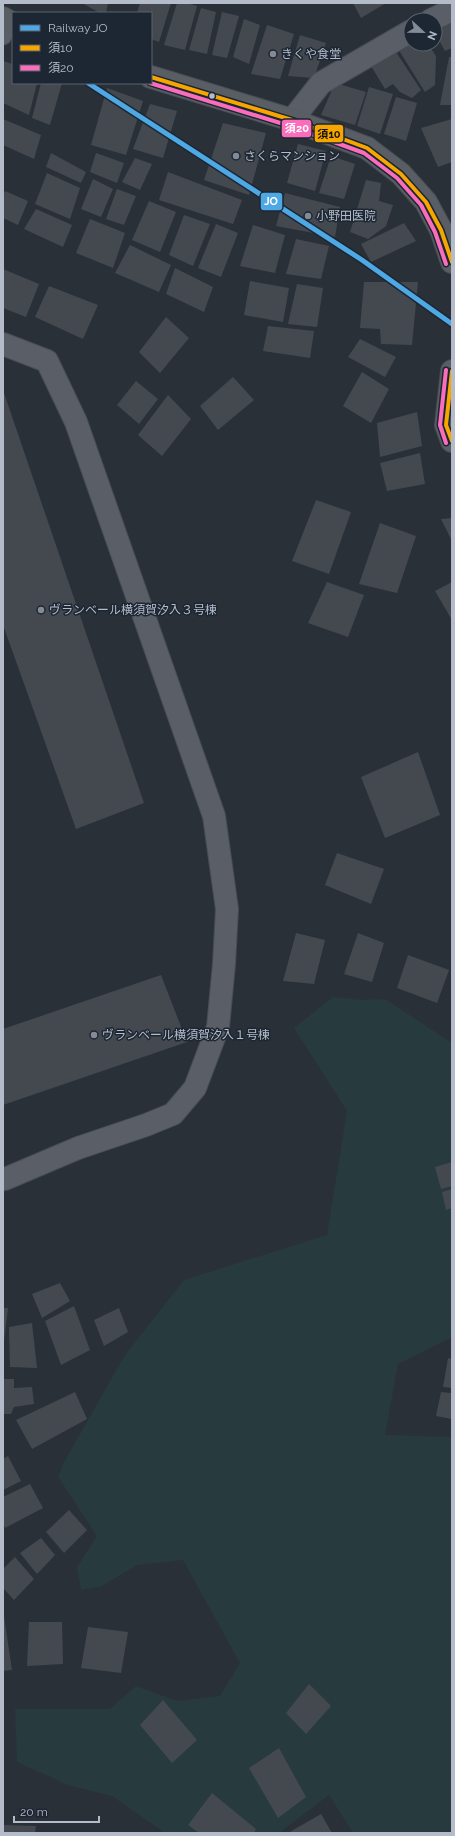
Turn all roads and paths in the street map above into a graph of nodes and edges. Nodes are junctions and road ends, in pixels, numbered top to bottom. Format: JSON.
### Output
{"nodes":[{"id":1,"x":403,"y":36,"type":"edge"},
{"id":2,"x":152,"y":77,"type":"edge"},
{"id":3,"x":292,"y":120,"type":"junction"},
{"id":4,"x":452,"y":262,"type":"edge"},
{"id":5,"x":3,"y":344,"type":"edge"},
{"id":6,"x":452,"y":371,"type":"edge"},
{"id":7,"x":452,"y":441,"type":"edge"},
{"id":8,"x":5,"y":1179,"type":"dead end"}],
"edges":[{"from":1,"to":3,"type":"street"},
{"from":2,"to":3,"type":"street"},
{"from":3,"to":4,"type":"street"},
{"from":5,"to":8,"type":"street"},
{"from":6,"to":7,"type":"street"}]}
